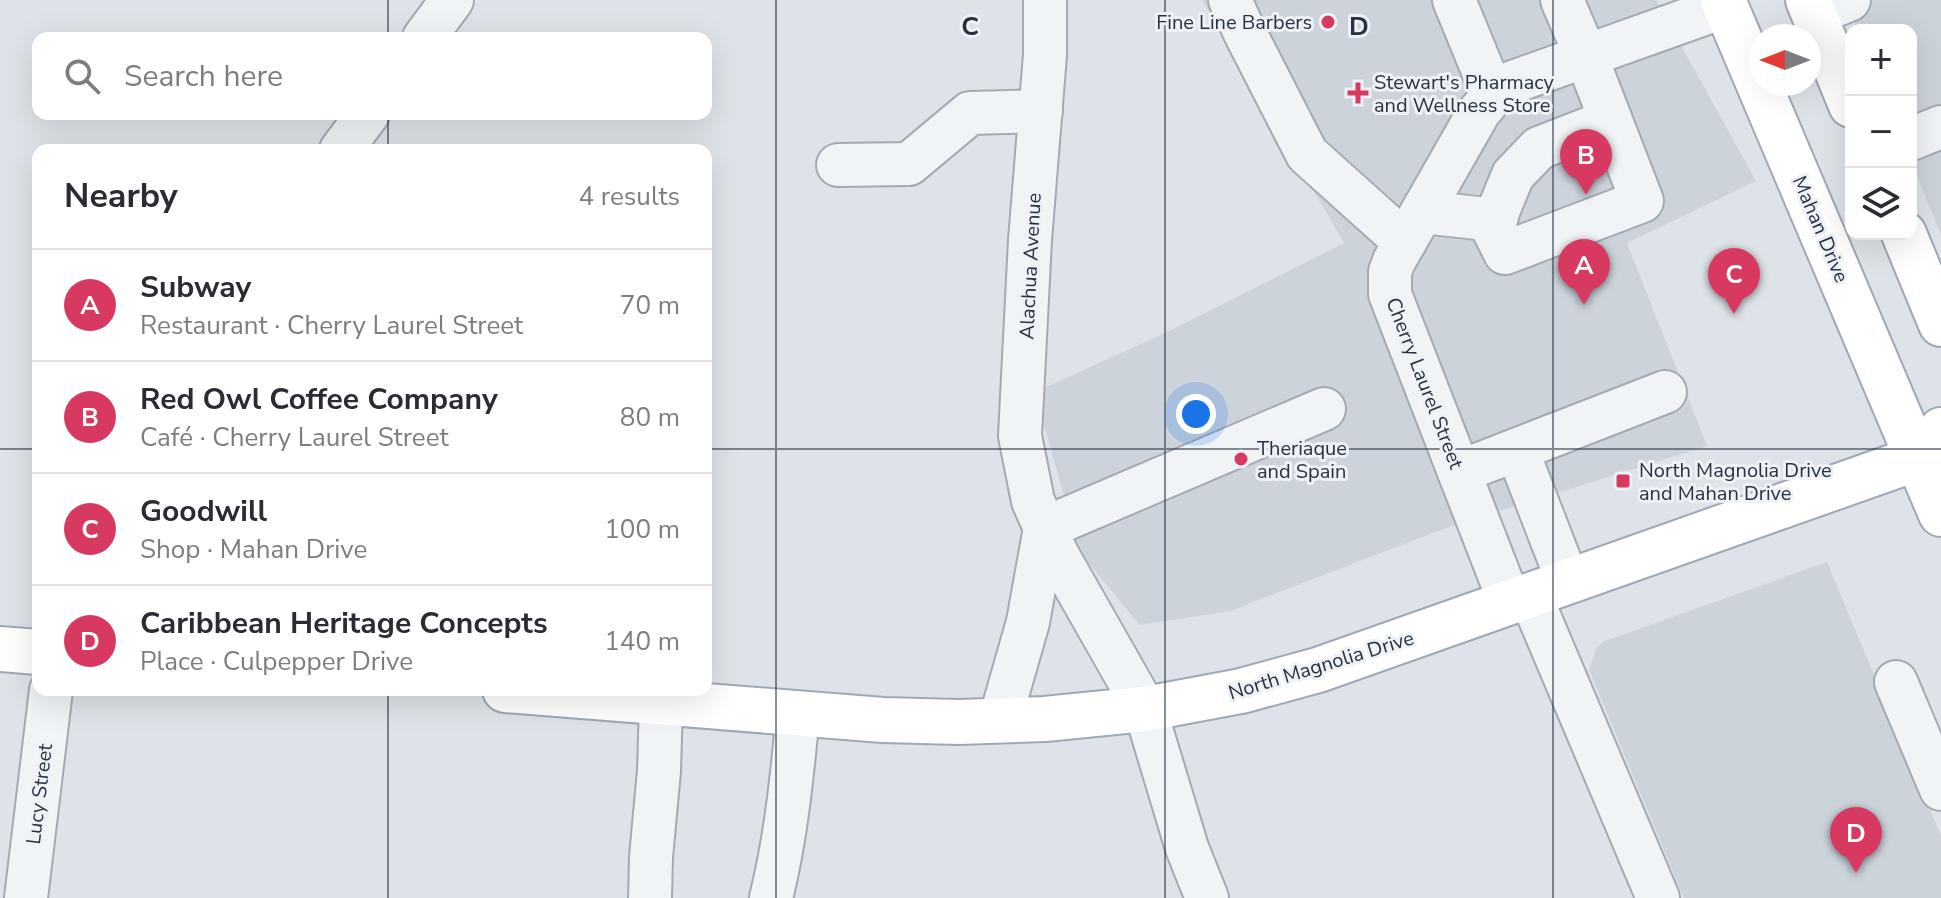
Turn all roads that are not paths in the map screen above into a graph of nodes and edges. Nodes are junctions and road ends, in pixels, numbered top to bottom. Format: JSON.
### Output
{"nodes":[{"id":1,"x":452,"y":0,"type":"edge"},
{"id":2,"x":1045,"y":0,"type":"edge"},
{"id":3,"x":1230,"y":0,"type":"edge"},
{"id":4,"x":1454,"y":0,"type":"edge"},
{"id":5,"x":1562,"y":0,"type":"edge"},
{"id":6,"x":1725,"y":3,"type":"edge"},
{"id":7,"x":1823,"y":5,"type":"edge"},
{"id":8,"x":428,"y":32,"type":"edge"},
{"id":9,"x":1586,"y":56,"type":"junction"},
{"id":10,"x":1493,"y":95,"type":"junction"},
{"id":11,"x":1848,"y":96,"type":"edge"},
{"id":12,"x":1041,"y":111,"type":"junction"},
{"id":13,"x":364,"y":120,"type":"edge"},
{"id":14,"x":1611,"y":120,"type":"junction"},
{"id":15,"x":1941,"y":127,"type":"edge"},
{"id":16,"x":1917,"y":137,"type":"edge"},
{"id":17,"x":346,"y":144,"type":"edge"},
{"id":18,"x":838,"y":165,"type":"dead end"},
{"id":19,"x":1496,"y":220,"type":"junction"},
{"id":20,"x":1413,"y":227,"type":"junction"},
{"id":21,"x":1908,"y":240,"type":"edge"},
{"id":22,"x":1932,"y":278,"type":"edge"},
{"id":23,"x":1941,"y":324,"type":"edge"},
{"id":24,"x":1665,"y":392,"type":"dead end"},
{"id":25,"x":1324,"y":409,"type":"dead end"},
{"id":26,"x":1517,"y":450,"type":"junction"},
{"id":27,"x":1933,"y":453,"type":"edge"},
{"id":28,"x":1459,"y":472,"type":"junction"},
{"id":29,"x":1941,"y":514,"type":"edge"},
{"id":30,"x":1045,"y":528,"type":"junction"},
{"id":31,"x":1536,"y":594,"type":"junction"},
{"id":32,"x":0,"y":649,"type":"edge"},
{"id":33,"x":32,"y":652,"type":"edge"},
{"id":34,"x":1896,"y":682,"type":"dead end"},
{"id":35,"x":50,"y":696,"type":"edge"},
{"id":36,"x":577,"y":696,"type":"edge"},
{"id":37,"x":661,"y":703,"type":"junction"},
{"id":38,"x":1145,"y":709,"type":"junction"},
{"id":39,"x":798,"y":714,"type":"junction"},
{"id":40,"x":1000,"y":720,"type":"junction"},
{"id":41,"x":1932,"y":730,"type":"edge"},
{"id":42,"x":1941,"y":789,"type":"edge"},
{"id":43,"x":26,"y":898,"type":"edge"},
{"id":44,"x":650,"y":898,"type":"edge"},
{"id":45,"x":771,"y":898,"type":"edge"},
{"id":46,"x":1207,"y":898,"type":"edge"},
{"id":47,"x":1658,"y":898,"type":"edge"}],
"edges":[{"from":1,"to":8,"type":"street"},
{"from":2,"to":12,"type":"street","name":"Alachua Avenue"},
{"from":3,"to":20,"type":"street"},
{"from":4,"to":10,"type":"street"},
{"from":5,"to":9,"type":"street"},
{"from":6,"to":9,"type":"street","name":"Cherry Laurel Street"},
{"from":6,"to":27,"type":"main road","name":"Mahan Drive"},
{"from":7,"to":11,"type":"main road"},
{"from":9,"to":10,"type":"street","name":"Cherry Laurel Street"},
{"from":9,"to":14,"type":"street"},
{"from":10,"to":20,"type":"street","name":"Cherry Laurel Street"},
{"from":12,"to":18,"type":"street"},
{"from":12,"to":30,"type":"street","name":"Alachua Avenue"},
{"from":13,"to":17,"type":"street"},
{"from":14,"to":19,"type":"street"},
{"from":14,"to":19,"type":"street"},
{"from":15,"to":16,"type":"street"},
{"from":19,"to":20,"type":"street"},
{"from":20,"to":28,"type":"street","name":"Cherry Laurel Street"},
{"from":21,"to":22,"type":"main road"},
{"from":22,"to":23,"type":"main road"},
{"from":24,"to":26,"type":"street"},
{"from":25,"to":30,"type":"street"},
{"from":26,"to":28,"type":"street"},
{"from":26,"to":31,"type":"street"},
{"from":27,"to":29,"type":"main road","name":"Mahan Drive"},
{"from":27,"to":31,"type":"main road","name":"North Magnolia Drive"},
{"from":28,"to":31,"type":"street","name":"Cherry Laurel Street"},
{"from":30,"to":38,"type":"street","name":"Alachua Avenue"},
{"from":30,"to":40,"type":"street"},
{"from":31,"to":38,"type":"main road","name":"North Magnolia Drive"},
{"from":31,"to":47,"type":"street","name":"Cherry Laurel Street"},
{"from":32,"to":33,"type":"main road"},
{"from":34,"to":41,"type":"street"},
{"from":35,"to":43,"type":"street","name":"Lucy Street"},
{"from":36,"to":37,"type":"main road","name":"North Magnolia Drive"},
{"from":37,"to":39,"type":"main road","name":"North Magnolia Drive"},
{"from":37,"to":44,"type":"street"},
{"from":38,"to":40,"type":"main road","name":"North Magnolia Drive"},
{"from":38,"to":46,"type":"street","name":"Alachua Avenue"},
{"from":39,"to":40,"type":"main road","name":"North Magnolia Drive"},
{"from":39,"to":45,"type":"street"},
{"from":41,"to":42,"type":"street"}]}
